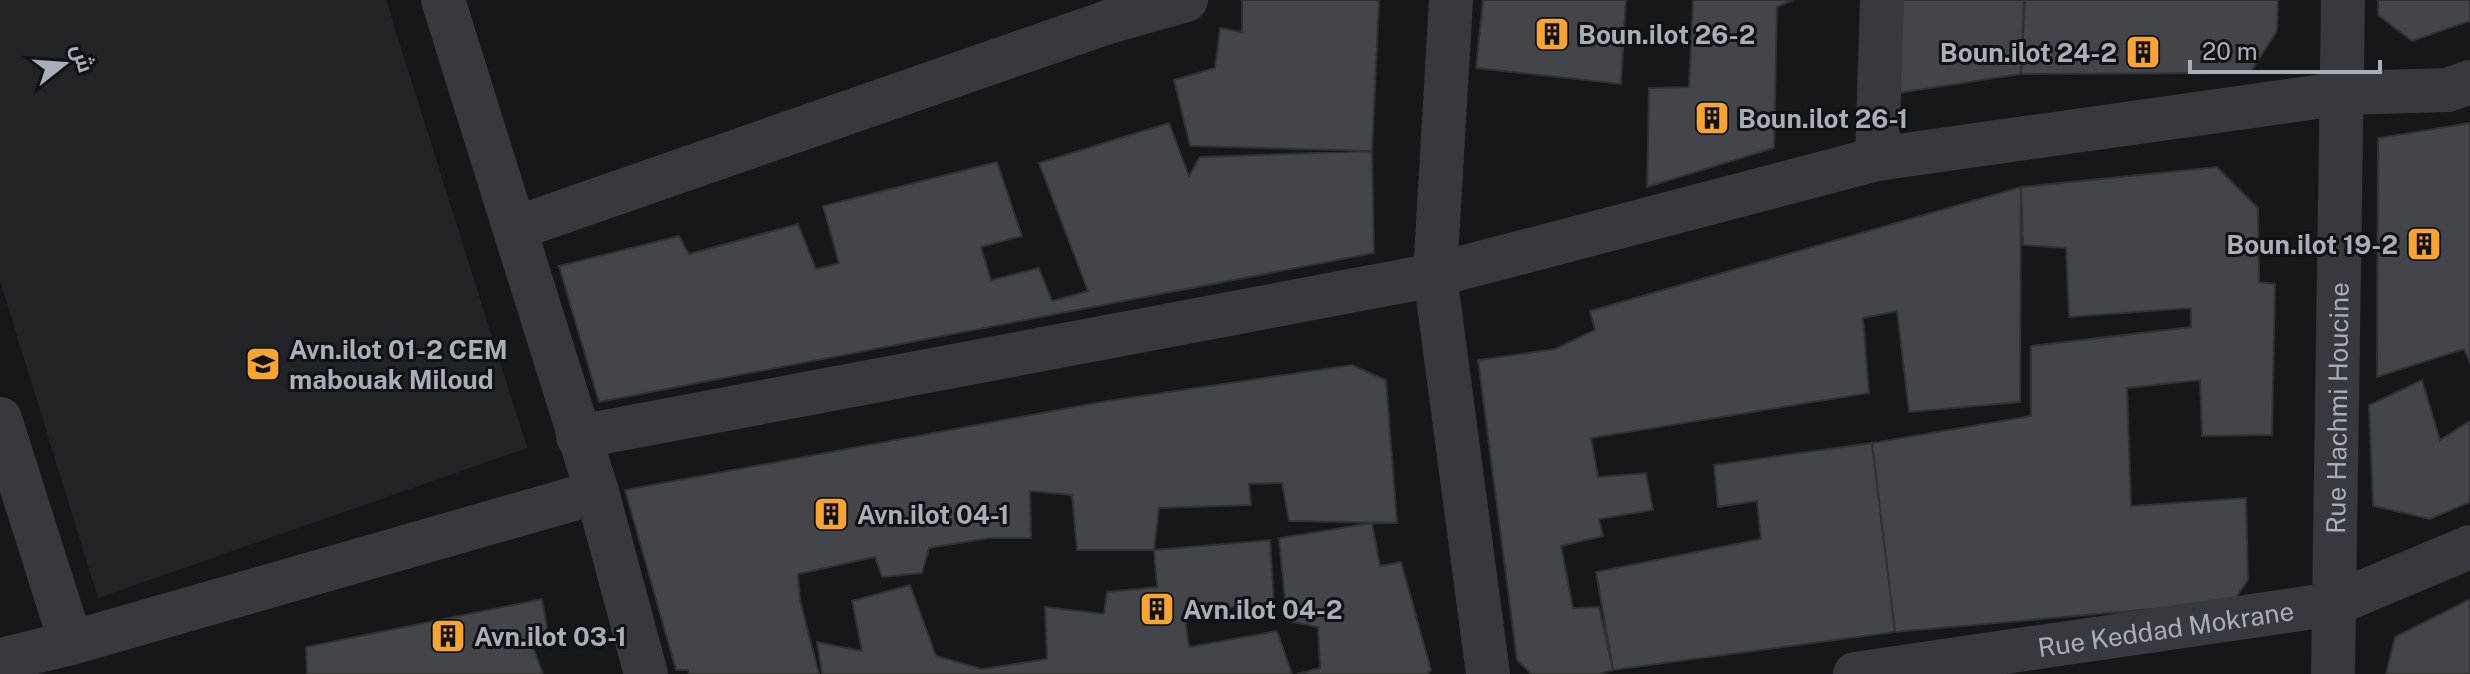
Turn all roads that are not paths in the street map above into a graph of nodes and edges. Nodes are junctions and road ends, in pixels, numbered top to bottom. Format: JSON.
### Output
{"nodes":[{"id":1,"x":443,"y":0,"type":"edge"},
{"id":2,"x":1186,"y":0,"type":"edge"},
{"id":3,"x":1451,"y":0,"type":"edge"},
{"id":4,"x":1882,"y":0,"type":"edge"},
{"id":5,"x":2343,"y":0,"type":"edge"},
{"id":6,"x":2470,"y":82,"type":"edge"},
{"id":7,"x":2344,"y":93,"type":"junction"},
{"id":8,"x":1877,"y":159,"type":"junction"},
{"id":9,"x":516,"y":228,"type":"junction"},
{"id":10,"x":1435,"y":275,"type":"junction"},
{"id":11,"x":0,"y":419,"type":"edge"},
{"id":12,"x":578,"y":437,"type":"junction"},
{"id":13,"x":597,"y":492,"type":"junction"},
{"id":14,"x":2470,"y":547,"type":"edge"},
{"id":15,"x":2334,"y":604,"type":"junction"},
{"id":16,"x":71,"y":643,"type":"junction"},
{"id":17,"x":0,"y":660,"type":"edge"},
{"id":18,"x":646,"y":674,"type":"edge"},
{"id":19,"x":1488,"y":674,"type":"edge"},
{"id":20,"x":1855,"y":674,"type":"edge"},
{"id":21,"x":2333,"y":674,"type":"edge"}],
"edges":[{"from":1,"to":9,"type":"street"},
{"from":2,"to":9,"type":"street"},
{"from":3,"to":10,"type":"street"},
{"from":4,"to":8,"type":"street"},
{"from":5,"to":7,"type":"street","name":"Rue Hachmi Houcine"},
{"from":6,"to":7,"type":"street"},
{"from":7,"to":8,"type":"street"},
{"from":7,"to":15,"type":"street","name":"Rue Hachmi Houcine"},
{"from":8,"to":10,"type":"street"},
{"from":9,"to":12,"type":"street"},
{"from":10,"to":12,"type":"street"},
{"from":10,"to":19,"type":"street"},
{"from":11,"to":16,"type":"street"},
{"from":12,"to":13,"type":"street"},
{"from":13,"to":16,"type":"street"},
{"from":13,"to":18,"type":"street"},
{"from":14,"to":15,"type":"street","name":"Rue Keddad Mokrane"},
{"from":15,"to":20,"type":"street","name":"Rue Keddad Mokrane"},
{"from":15,"to":21,"type":"street","name":"Rue Hachmi Houcine"},
{"from":16,"to":17,"type":"street"}]}
